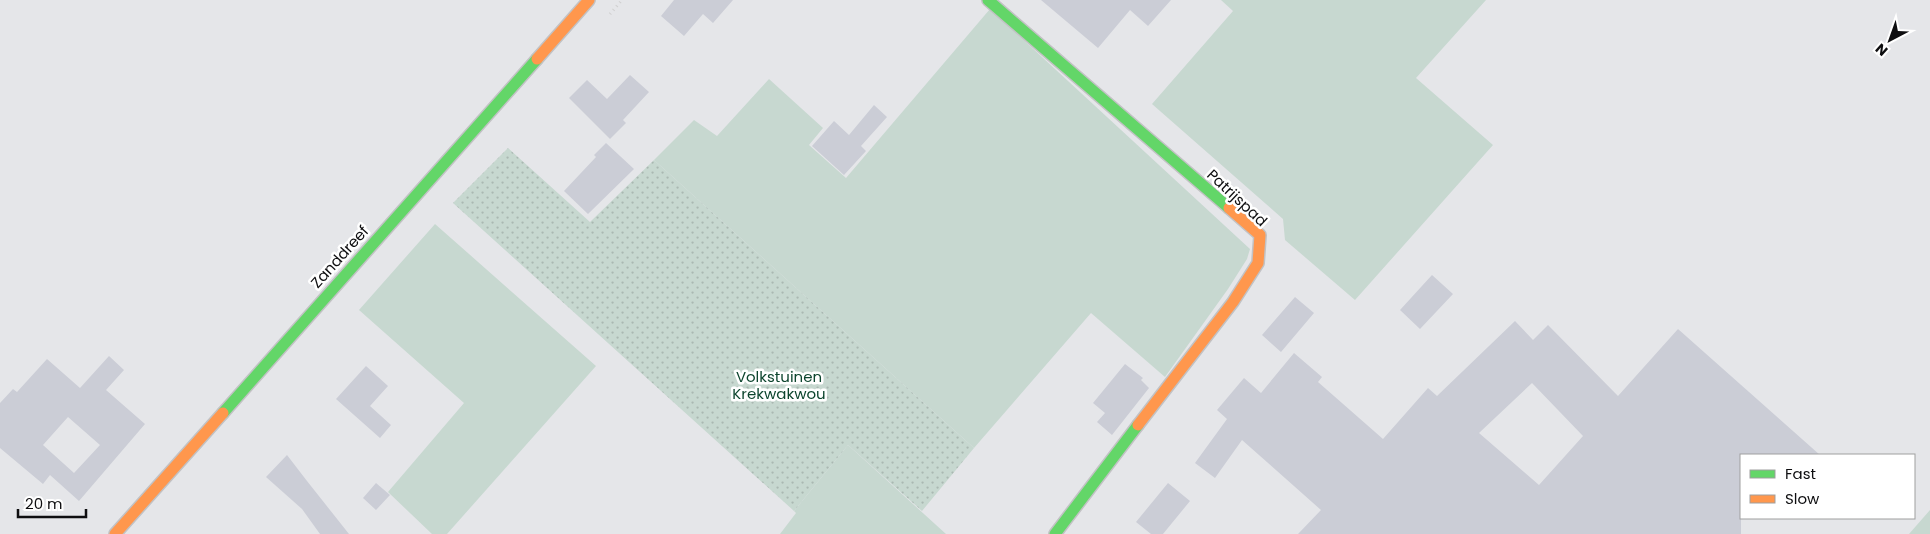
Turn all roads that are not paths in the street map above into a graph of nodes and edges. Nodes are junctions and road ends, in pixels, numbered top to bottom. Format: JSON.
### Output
{"nodes":[{"id":1,"x":589,"y":0,"type":"edge"},
{"id":2,"x":988,"y":0,"type":"edge"},
{"id":3,"x":115,"y":534,"type":"edge"},
{"id":4,"x":1055,"y":534,"type":"edge"}],
"edges":[{"from":1,"to":3,"type":"street","name":"Zanddreef"},
{"from":2,"to":4,"type":"street","name":"Patrijspad"}]}
